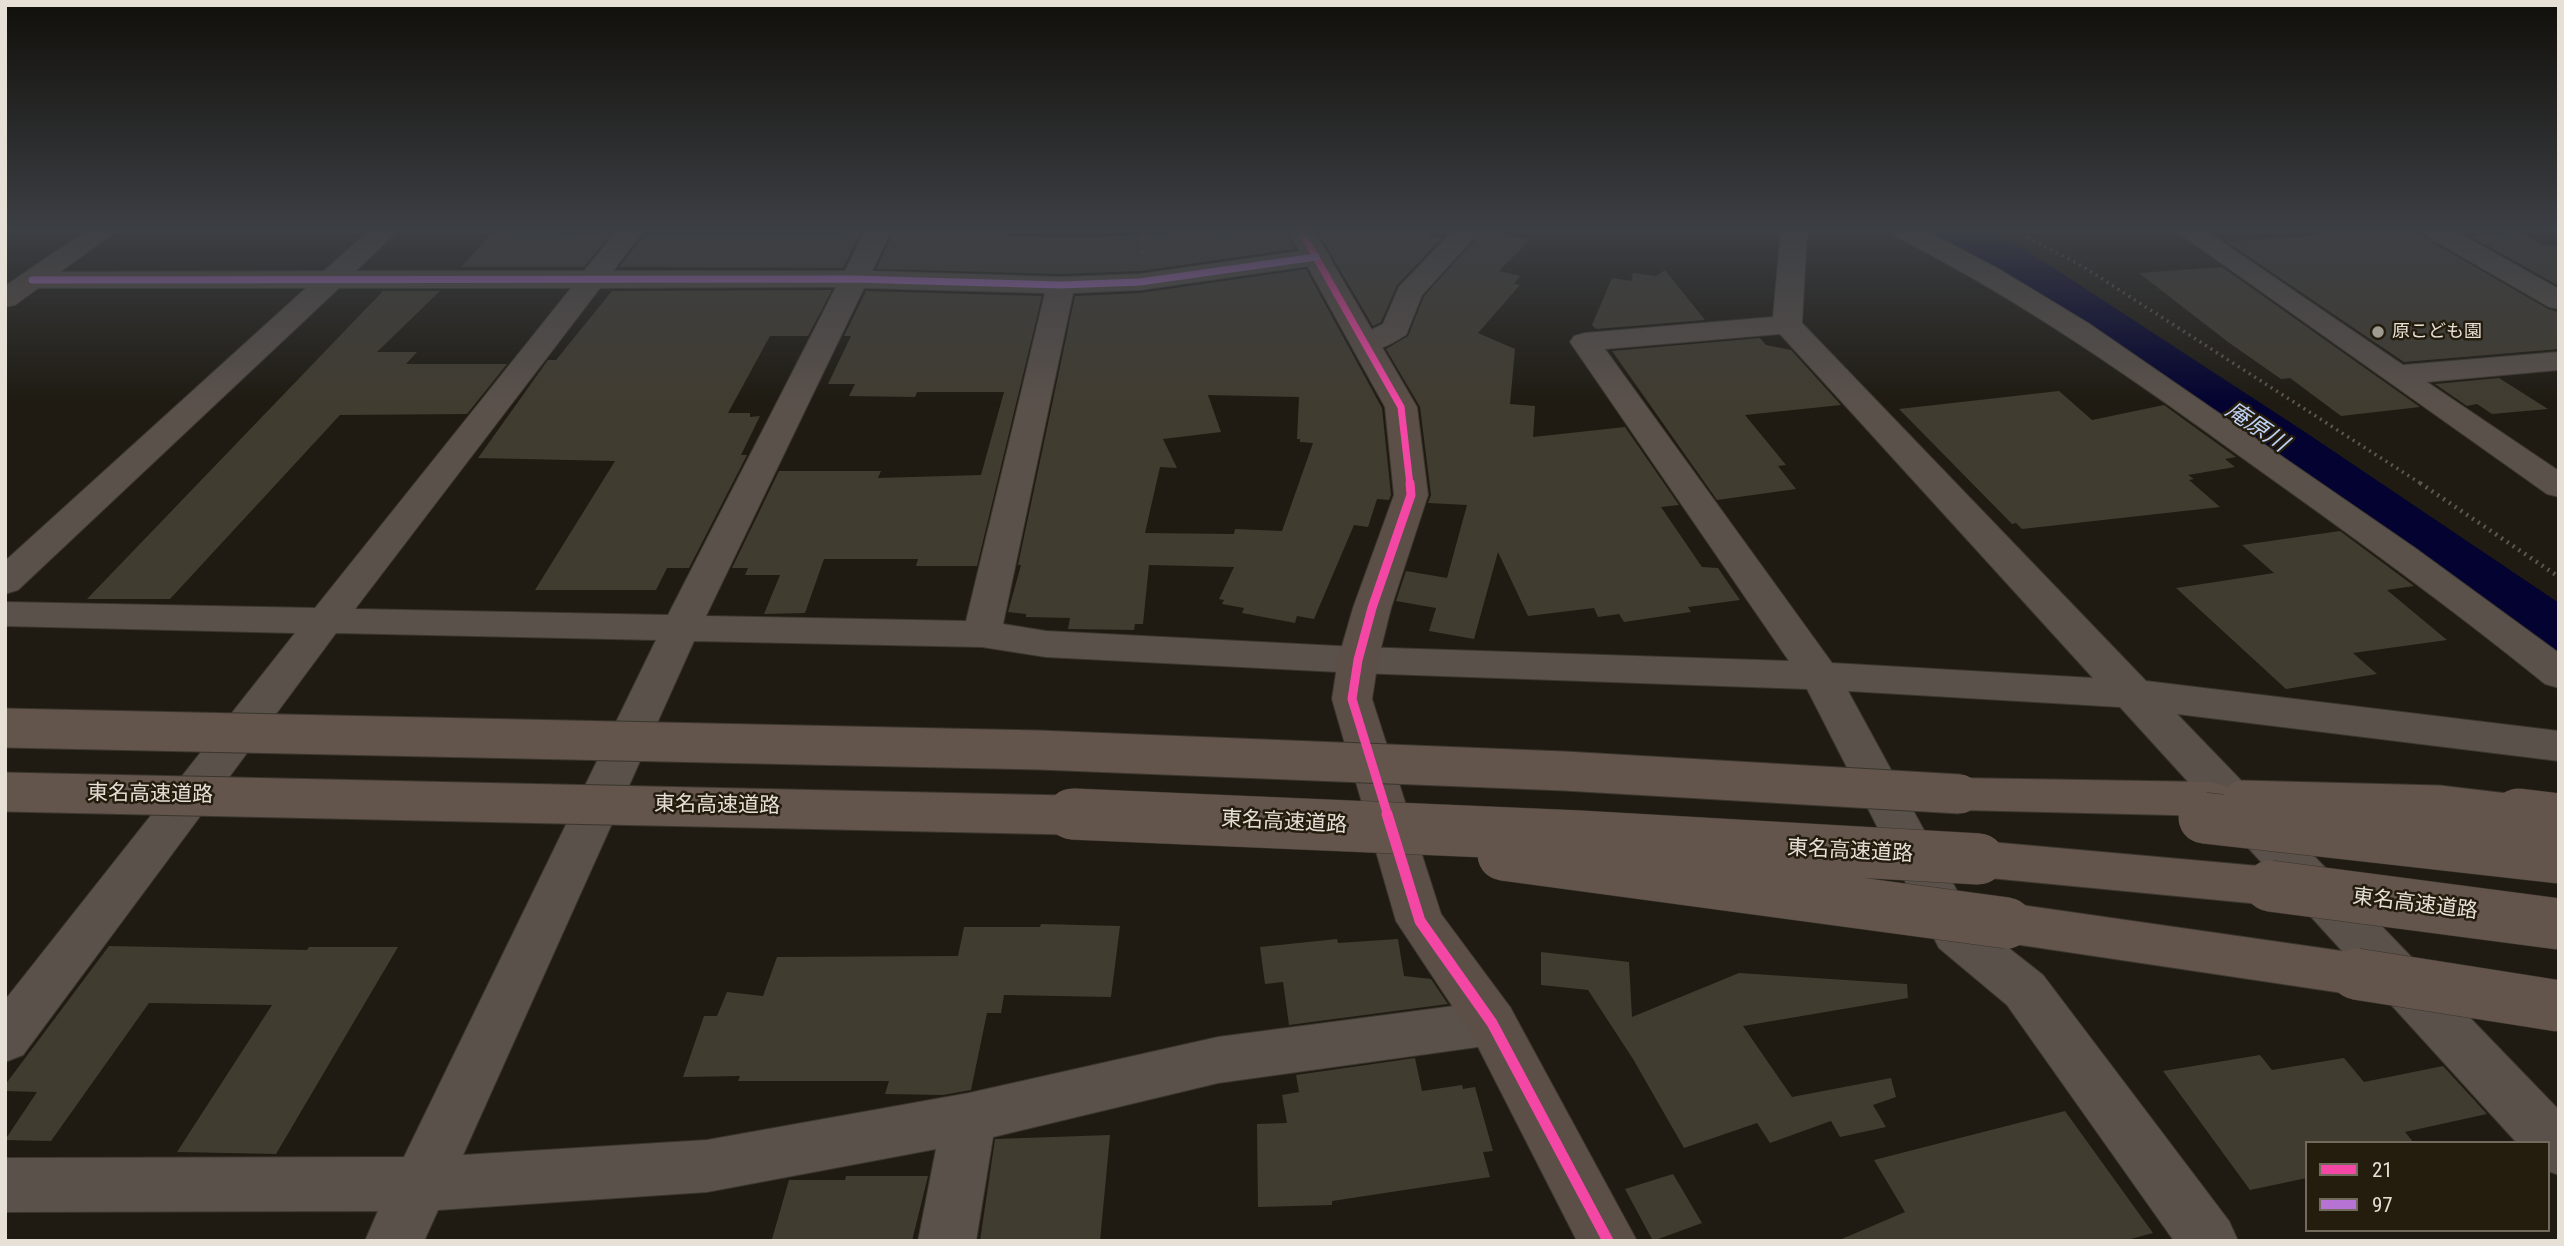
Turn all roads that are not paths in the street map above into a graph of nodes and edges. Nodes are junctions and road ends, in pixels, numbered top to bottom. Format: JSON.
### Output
{"nodes":[{"id":1,"x":321,"y":289,"type":"edge"},
{"id":2,"x":584,"y":289,"type":"edge"},
{"id":3,"x":849,"y":289,"type":"edge"},
{"id":4,"x":1060,"y":289,"type":"edge"},
{"id":5,"x":1334,"y":289,"type":"edge"},
{"id":6,"x":1413,"y":289,"type":"edge"},
{"id":7,"x":1790,"y":289,"type":"edge"},
{"id":8,"x":2012,"y":289,"type":"edge"},
{"id":9,"x":2274,"y":289,"type":"edge"},
{"id":10,"x":2539,"y":289,"type":"edge"},
{"id":11,"x":2559,"y":301,"type":"edge"},
{"id":12,"x":1787,"y":325,"type":"junction"},
{"id":13,"x":1366,"y":344,"type":"junction"},
{"id":14,"x":2559,"y":361,"type":"edge"},
{"id":15,"x":2398,"y":375,"type":"junction"},
{"id":16,"x":2559,"y":487,"type":"edge"},
{"id":17,"x":5,"y":582,"type":"edge"},
{"id":18,"x":5,"y":614,"type":"edge"},
{"id":19,"x":324,"y":622,"type":"junction"},
{"id":20,"x":680,"y":630,"type":"junction"},
{"id":21,"x":982,"y":634,"type":"junction"},
{"id":22,"x":1357,"y":660,"type":"junction"},
{"id":23,"x":2559,"y":674,"type":"edge"},
{"id":24,"x":1820,"y":676,"type":"junction"},
{"id":25,"x":2133,"y":694,"type":"junction"},
{"id":26,"x":5,"y":728,"type":"edge"},
{"id":27,"x":2559,"y":746,"type":"edge"},
{"id":28,"x":5,"y":792,"type":"edge"},
{"id":29,"x":2208,"y":809,"type":"junction"},
{"id":30,"x":2559,"y":819,"type":"edge"},
{"id":31,"x":1244,"y":821,"type":"junction"},
{"id":32,"x":2559,"y":859,"type":"edge"},
{"id":33,"x":2559,"y":924,"type":"edge"},
{"id":34,"x":2559,"y":1006,"type":"edge"},
{"id":35,"x":1492,"y":1023,"type":"junction"},
{"id":36,"x":5,"y":1039,"type":"edge"},
{"id":37,"x":969,"y":1118,"type":"junction"},
{"id":38,"x":2559,"y":1149,"type":"edge"},
{"id":39,"x":421,"y":1184,"type":"junction"},
{"id":40,"x":5,"y":1185,"type":"edge"},
{"id":41,"x":394,"y":1241,"type":"edge"},
{"id":42,"x":947,"y":1241,"type":"edge"},
{"id":43,"x":1608,"y":1241,"type":"edge"},
{"id":44,"x":2208,"y":1241,"type":"edge"}],
"edges":[{"from":1,"to":17,"type":"street"},
{"from":2,"to":19,"type":"street"},
{"from":3,"to":20,"type":"street"},
{"from":4,"to":21,"type":"street"},
{"from":5,"to":13,"type":"main road"},
{"from":6,"to":13,"type":"street"},
{"from":7,"to":12,"type":"street"},
{"from":8,"to":23,"type":"street"},
{"from":9,"to":15,"type":"street"},
{"from":10,"to":11,"type":"street"},
{"from":12,"to":24,"type":"street"},
{"from":12,"to":25,"type":"street"},
{"from":13,"to":22,"type":"main road"},
{"from":14,"to":15,"type":"street"},
{"from":15,"to":16,"type":"street"},
{"from":18,"to":19,"type":"street"},
{"from":19,"to":20,"type":"street"},
{"from":19,"to":36,"type":"street"},
{"from":20,"to":21,"type":"street"},
{"from":20,"to":39,"type":"street"},
{"from":21,"to":22,"type":"street"},
{"from":22,"to":24,"type":"street"},
{"from":22,"to":35,"type":"main road"},
{"from":24,"to":25,"type":"street"},
{"from":24,"to":44,"type":"street"},
{"from":25,"to":27,"type":"street"},
{"from":25,"to":38,"type":"street"},
{"from":26,"to":29,"type":"highway","bridge":true},
{"from":28,"to":31,"type":"highway","name":"東名高速道路","bridge":true},
{"from":29,"to":30,"type":"highway","bridge":true},
{"from":29,"to":32,"type":"highway","bridge":true},
{"from":31,"to":33,"type":"highway","name":"東名高速道路","bridge":true},
{"from":31,"to":34,"type":"highway","bridge":true},
{"from":35,"to":37,"type":"street"},
{"from":35,"to":43,"type":"main road"},
{"from":37,"to":39,"type":"street"},
{"from":37,"to":42,"type":"street"},
{"from":39,"to":40,"type":"street"},
{"from":39,"to":41,"type":"street"}]}
